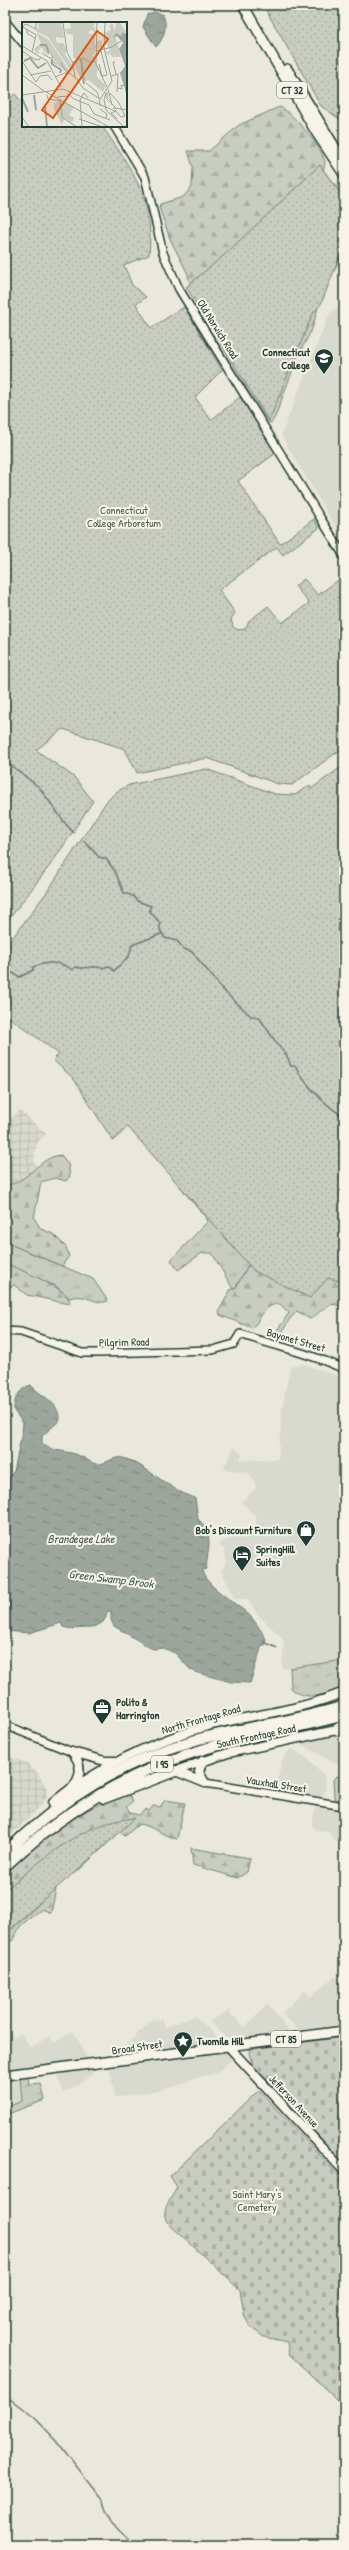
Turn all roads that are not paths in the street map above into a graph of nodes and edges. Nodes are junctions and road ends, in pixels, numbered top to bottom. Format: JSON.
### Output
{"nodes":[{"id":1,"x":243,"y":5,"type":"edge"},
{"id":2,"x":250,"y":5,"type":"edge"},
{"id":3,"x":5,"y":21,"type":"edge"},
{"id":4,"x":22,"y":42,"type":"edge"},
{"id":5,"x":115,"y":127,"type":"edge"},
{"id":6,"x":344,"y":162,"type":"edge"},
{"id":7,"x":344,"y":174,"type":"edge"},
{"id":8,"x":344,"y":556,"type":"edge"},
{"id":9,"x":5,"y":1331,"type":"edge"},
{"id":10,"x":240,"y":1334,"type":"joint"},
{"id":11,"x":344,"y":1370,"type":"edge"},
{"id":12,"x":344,"y":1692,"type":"edge"},
{"id":13,"x":344,"y":1706,"type":"edge"},
{"id":14,"x":344,"y":1715,"type":"edge"},
{"id":15,"x":5,"y":1725,"type":"edge"},
{"id":16,"x":341,"y":1728,"type":"edge"},
{"id":17,"x":72,"y":1752,"type":"junction"},
{"id":18,"x":119,"y":1760,"type":"junction"},
{"id":19,"x":203,"y":1760,"type":"junction"},
{"id":20,"x":175,"y":1771,"type":"junction"},
{"id":21,"x":205,"y":1783,"type":"junction"},
{"id":22,"x":72,"y":1789,"type":"junction"},
{"id":23,"x":344,"y":1806,"type":"edge"},
{"id":24,"x":78,"y":1808,"type":"junction"},
{"id":25,"x":24,"y":1835,"type":"junction"},
{"id":26,"x":5,"y":1853,"type":"edge"},
{"id":27,"x":5,"y":1866,"type":"edge"},
{"id":28,"x":344,"y":2031,"type":"edge"},
{"id":29,"x":228,"y":2046,"type":"junction"},
{"id":30,"x":5,"y":2075,"type":"edge"},
{"id":31,"x":344,"y":2170,"type":"edge"}],
"edges":[{"from":1,"to":7,"type":"main road","number":"CT 32"},
{"from":2,"to":6,"type":"main road","number":"CT 32"},
{"from":3,"to":4,"type":"street"},
{"from":5,"to":8,"type":"street","name":"Old Norwich Road"},
{"from":9,"to":10,"type":"street","name":"Pilgrim Road"},
{"from":10,"to":11,"type":"street","name":"Bayonet Street"},
{"from":12,"to":18,"type":"main road","name":"North Frontage Road"},
{"from":13,"to":25,"type":"highway","number":"I 95"},
{"from":14,"to":24,"type":"highway","number":"I 95"},
{"from":15,"to":17,"type":"street"},
{"from":16,"to":19,"type":"main road","name":"South Frontage Road"},
{"from":17,"to":18,"type":"main road"},
{"from":17,"to":22,"type":"main road"},
{"from":18,"to":22,"type":"main road","name":"North Frontage Road"},
{"from":19,"to":20,"type":"main road","name":"South Frontage Road"},
{"from":19,"to":21,"type":"main road"},
{"from":20,"to":21,"type":"main road"},
{"from":20,"to":24,"type":"highway"},
{"from":21,"to":23,"type":"street","name":"Vauxhall Street"},
{"from":22,"to":25,"type":"highway"},
{"from":24,"to":27,"type":"highway","number":"I 95"},
{"from":25,"to":26,"type":"highway","number":"I 95"},
{"from":28,"to":29,"type":"main road","name":"Broad Street","number":"CT 85"},
{"from":29,"to":30,"type":"main road","name":"Broad Street","number":"CT 85"},
{"from":29,"to":31,"type":"main road","name":"Jefferson Avenue"}]}
